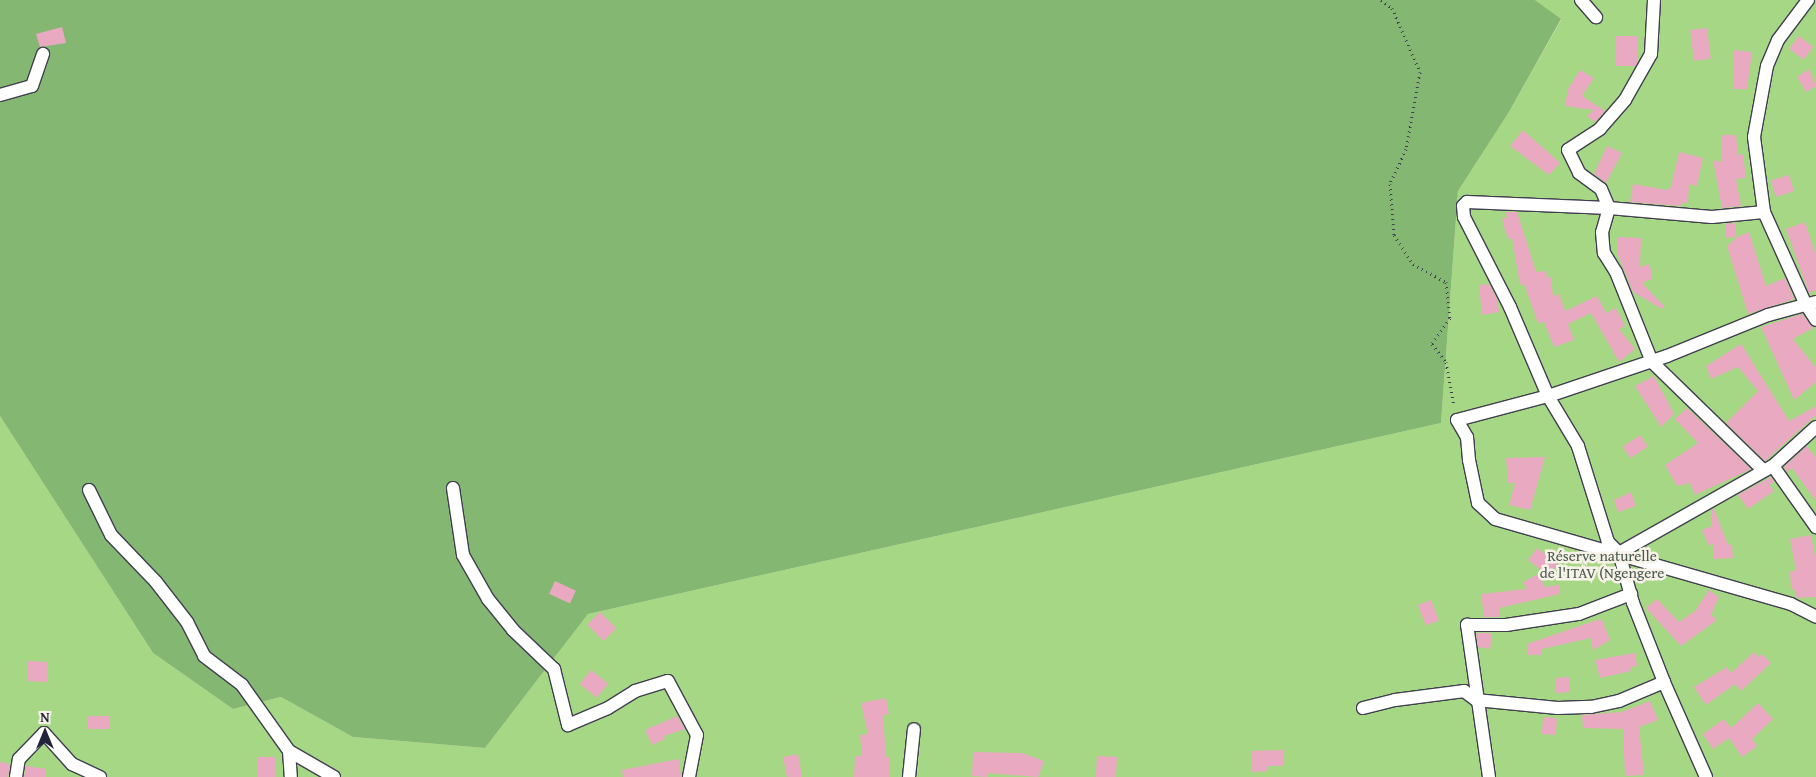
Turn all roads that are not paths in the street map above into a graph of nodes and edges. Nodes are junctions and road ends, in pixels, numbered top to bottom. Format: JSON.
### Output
{"nodes":[{"id":1,"x":1581,"y":0,"type":"edge"},
{"id":2,"x":1654,"y":0,"type":"edge"},
{"id":3,"x":1809,"y":0,"type":"edge"},
{"id":4,"x":1816,"y":5,"type":"edge"},
{"id":5,"x":1596,"y":17,"type":"dead end"},
{"id":6,"x":43,"y":54,"type":"dead end"},
{"id":7,"x":0,"y":95,"type":"edge"},
{"id":8,"x":1608,"y":208,"type":"junction"},
{"id":9,"x":1764,"y":212,"type":"junction"},
{"id":10,"x":1810,"y":302,"type":"edge"},
{"id":11,"x":1816,"y":320,"type":"edge"},
{"id":12,"x":1652,"y":362,"type":"junction"},
{"id":13,"x":1548,"y":396,"type":"junction"},
{"id":14,"x":1816,"y":427,"type":"edge"},
{"id":15,"x":1768,"y":468,"type":"junction"},
{"id":16,"x":453,"y":488,"type":"dead end"},
{"id":17,"x":89,"y":490,"type":"dead end"},
{"id":18,"x":1816,"y":527,"type":"edge"},
{"id":19,"x":1619,"y":553,"type":"junction"},
{"id":20,"x":1631,"y":594,"type":"junction"},
{"id":21,"x":1816,"y":617,"type":"edge"},
{"id":22,"x":1664,"y":682,"type":"junction"},
{"id":23,"x":1476,"y":700,"type":"junction"},
{"id":24,"x":1362,"y":708,"type":"dead end"},
{"id":25,"x":914,"y":729,"type":"dead end"},
{"id":26,"x":289,"y":752,"type":"junction"},
{"id":27,"x":16,"y":777,"type":"edge"},
{"id":28,"x":100,"y":777,"type":"edge"},
{"id":29,"x":291,"y":777,"type":"edge"},
{"id":30,"x":334,"y":777,"type":"edge"},
{"id":31,"x":689,"y":777,"type":"edge"},
{"id":32,"x":909,"y":777,"type":"edge"},
{"id":33,"x":1489,"y":777,"type":"edge"},
{"id":34,"x":1706,"y":777,"type":"edge"}],
"edges":[{"from":1,"to":5,"type":"street"},
{"from":2,"to":8,"type":"street"},
{"from":3,"to":4,"type":"street"},
{"from":3,"to":9,"type":"street"},
{"from":6,"to":7,"type":"street"},
{"from":8,"to":9,"type":"street"},
{"from":8,"to":12,"type":"street"},
{"from":8,"to":13,"type":"street"},
{"from":9,"to":10,"type":"street"},
{"from":10,"to":11,"type":"street"},
{"from":10,"to":12,"type":"street"},
{"from":12,"to":13,"type":"street"},
{"from":12,"to":15,"type":"street"},
{"from":13,"to":19,"type":"street"},
{"from":13,"to":19,"type":"street"},
{"from":14,"to":15,"type":"street"},
{"from":15,"to":18,"type":"street"},
{"from":15,"to":19,"type":"street"},
{"from":16,"to":31,"type":"street"},
{"from":17,"to":26,"type":"street"},
{"from":19,"to":20,"type":"street"},
{"from":19,"to":21,"type":"street"},
{"from":20,"to":22,"type":"street"},
{"from":20,"to":23,"type":"street"},
{"from":22,"to":23,"type":"street"},
{"from":22,"to":34,"type":"street"},
{"from":23,"to":24,"type":"street"},
{"from":23,"to":33,"type":"street"},
{"from":25,"to":32,"type":"street"},
{"from":26,"to":29,"type":"street"},
{"from":26,"to":30,"type":"street"},
{"from":27,"to":28,"type":"street"}]}
